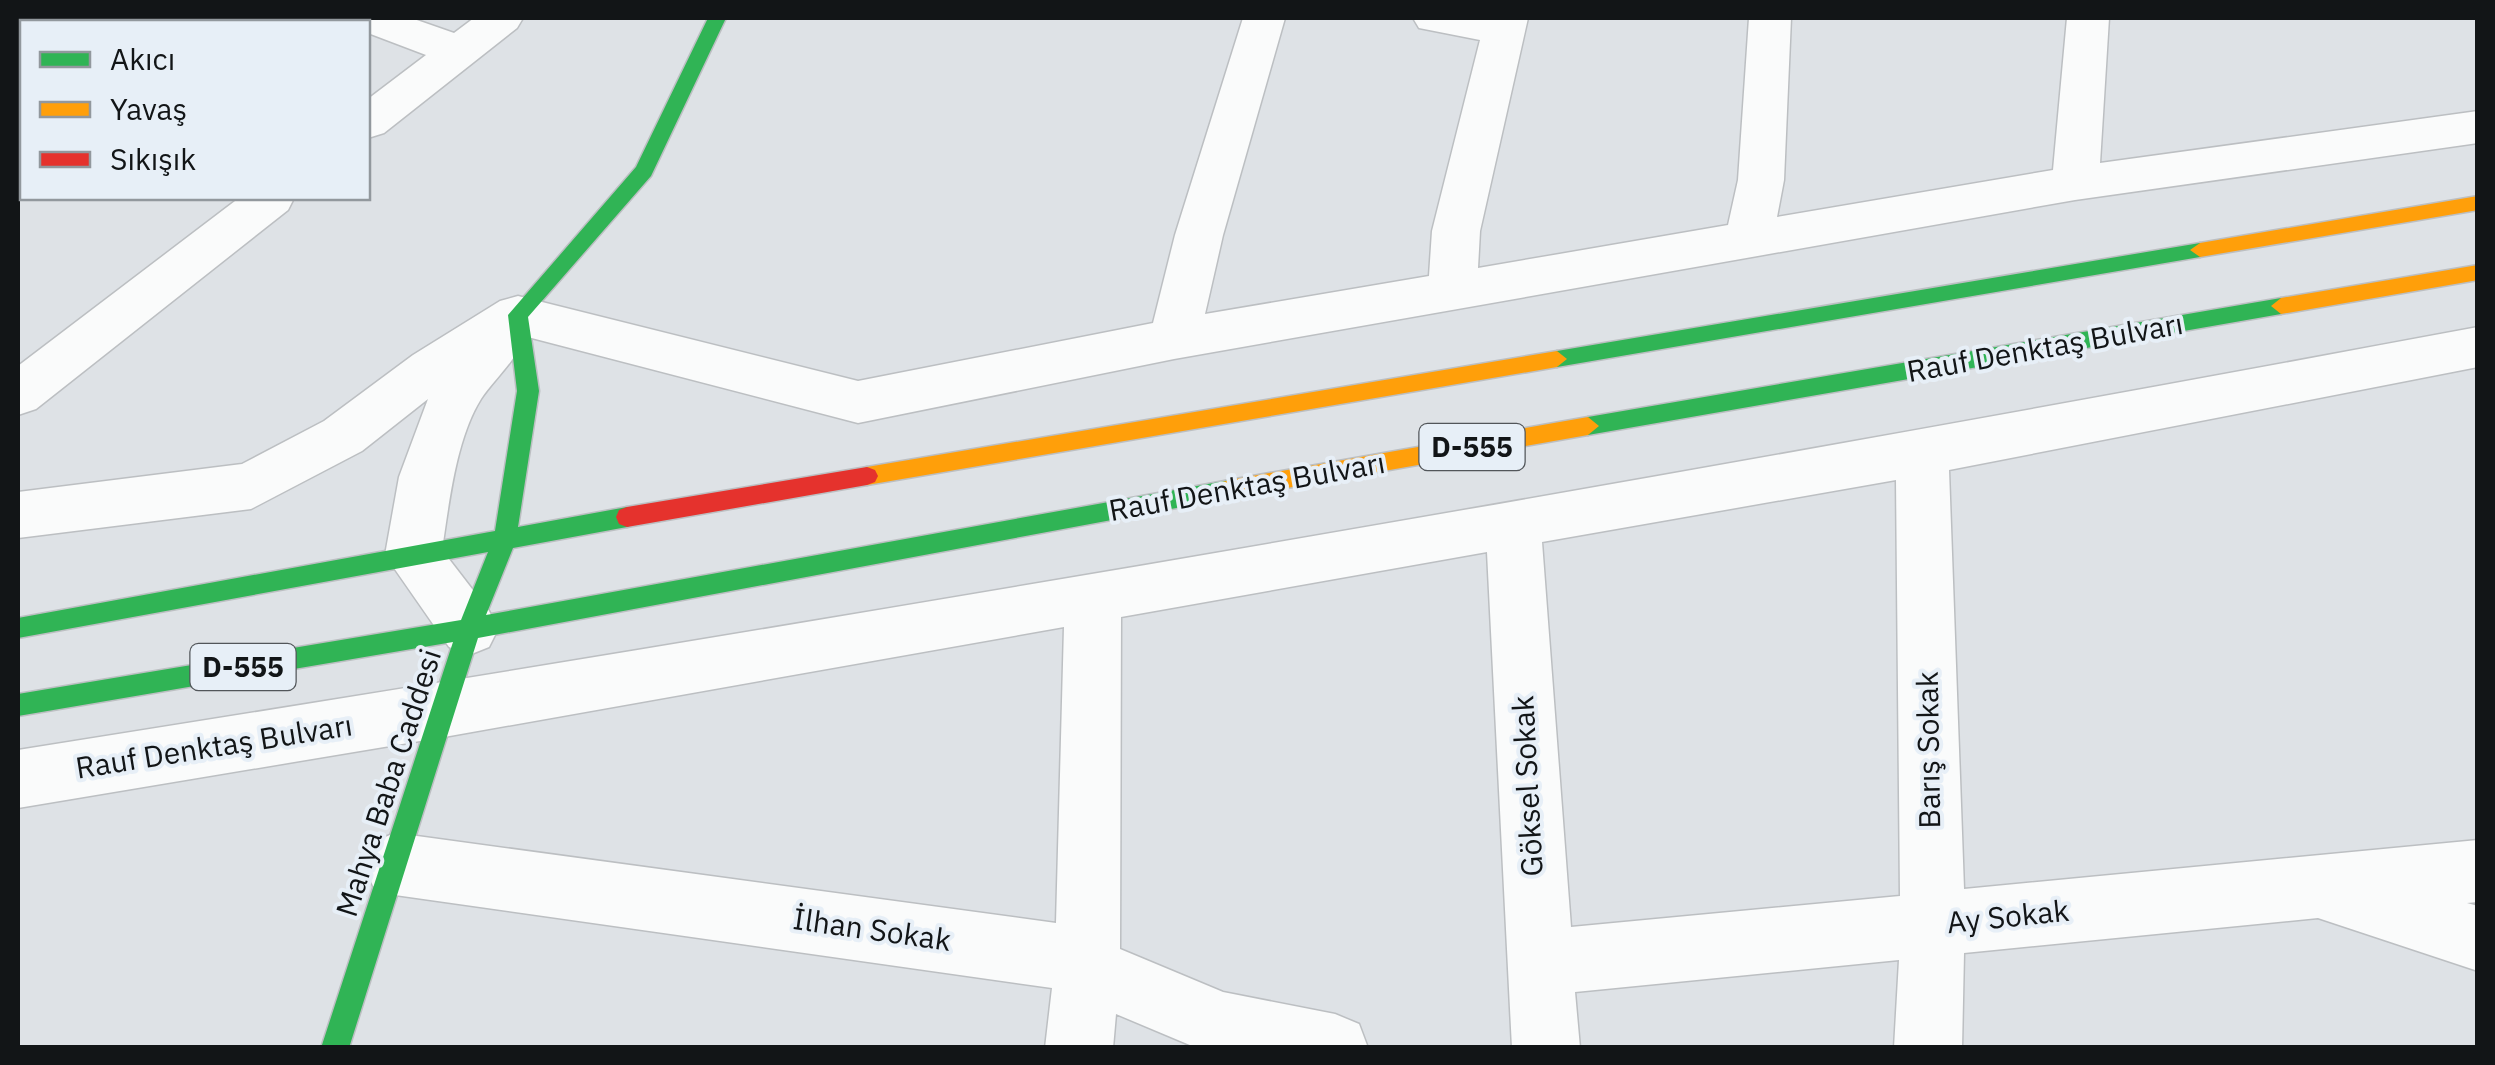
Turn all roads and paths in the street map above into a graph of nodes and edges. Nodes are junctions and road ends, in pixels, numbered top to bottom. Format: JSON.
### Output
{"nodes":[{"id":1,"x":370,"y":18,"type":"edge"},
{"id":2,"x":502,"y":18,"type":"edge"},
{"id":3,"x":717,"y":18,"type":"edge"},
{"id":4,"x":1264,"y":18,"type":"edge"},
{"id":5,"x":1434,"y":18,"type":"edge"},
{"id":6,"x":1770,"y":18,"type":"edge"},
{"id":7,"x":2088,"y":18,"type":"edge"},
{"id":8,"x":1506,"y":23,"type":"edge"},
{"id":9,"x":459,"y":51,"type":"junction"},
{"id":10,"x":370,"y":120,"type":"edge"},
{"id":11,"x":2478,"y":127,"type":"edge"},
{"id":12,"x":2075,"y":184,"type":"junction"},
{"id":13,"x":268,"y":200,"type":"edge"},
{"id":14,"x":2478,"y":203,"type":"edge"},
{"id":15,"x":1749,"y":240,"type":"junction"},
{"id":16,"x":2478,"y":272,"type":"edge"},
{"id":17,"x":1452,"y":291,"type":"junction"},
{"id":18,"x":518,"y":315,"type":"junction"},
{"id":19,"x":1174,"y":339,"type":"junction"},
{"id":20,"x":2478,"y":347,"type":"edge"},
{"id":21,"x":18,"y":394,"type":"edge"},
{"id":22,"x":1922,"y":453,"type":"junction"},
{"id":23,"x":18,"y":515,"type":"edge"},
{"id":24,"x":1513,"y":524,"type":"junction"},
{"id":25,"x":505,"y":538,"type":"junction"},
{"id":26,"x":413,"y":555,"type":"junction"},
{"id":27,"x":1093,"y":596,"type":"junction"},
{"id":28,"x":18,"y":628,"type":"edge"},
{"id":29,"x":469,"y":629,"type":"junction"},
{"id":30,"x":18,"y":705,"type":"edge"},
{"id":31,"x":444,"y":710,"type":"junction"},
{"id":32,"x":23,"y":788,"type":"edge"},
{"id":33,"x":395,"y":864,"type":"junction"},
{"id":34,"x":2478,"y":871,"type":"edge"},
{"id":35,"x":2314,"y":887,"type":"junction"},
{"id":36,"x":1933,"y":924,"type":"junction"},
{"id":37,"x":2478,"y":939,"type":"edge"},
{"id":38,"x":1539,"y":963,"type":"junction"},
{"id":39,"x":1087,"y":969,"type":"junction"},
{"id":40,"x":335,"y":1048,"type":"edge"},
{"id":41,"x":1079,"y":1048,"type":"edge"},
{"id":42,"x":1336,"y":1048,"type":"edge"},
{"id":43,"x":1546,"y":1048,"type":"edge"},
{"id":44,"x":1928,"y":1048,"type":"edge"}],
"edges":[{"from":1,"to":9,"type":"street"},
{"from":2,"to":9,"type":"street"},
{"from":3,"to":18,"type":"main road"},
{"from":4,"to":19,"type":"street"},
{"from":5,"to":8,"type":"street"},
{"from":6,"to":15,"type":"street"},
{"from":7,"to":12,"type":"street"},
{"from":8,"to":17,"type":"street"},
{"from":9,"to":10,"type":"street"},
{"from":11,"to":12,"type":"street"},
{"from":12,"to":15,"type":"street"},
{"from":13,"to":21,"type":"street"},
{"from":14,"to":25,"type":"main road","number":"D-555"},
{"from":15,"to":17,"type":"street"},
{"from":16,"to":29,"type":"main road","name":"Rauf Denktaş Bulvarı","number":"D-555"},
{"from":17,"to":19,"type":"street"},
{"from":18,"to":19,"type":"street"},
{"from":18,"to":23,"type":"street"},
{"from":18,"to":25,"type":"main road","name":"Mahya Baba Caddesi"},
{"from":18,"to":26,"type":"street"},
{"from":20,"to":22,"type":"street","name":"Rauf Denktaş Bulvarı"},
{"from":22,"to":24,"type":"street","name":"Rauf Denktaş Bulvarı"},
{"from":22,"to":36,"type":"street","name":"Barış Sokak"},
{"from":24,"to":27,"type":"street","name":"Rauf Denktaş Bulvarı"},
{"from":24,"to":38,"type":"street","name":"Göksel Sokak"},
{"from":25,"to":26,"type":"main road"},
{"from":25,"to":29,"type":"main road","name":"Mahya Baba Caddesi"},
{"from":26,"to":28,"type":"main road"},
{"from":26,"to":29,"type":"street"},
{"from":27,"to":31,"type":"street","name":"Rauf Denktaş Bulvarı"},
{"from":27,"to":39,"type":"street"},
{"from":29,"to":30,"type":"main road","name":"Rauf Denktaş Bulvarı","number":"D-555"},
{"from":29,"to":31,"type":"main road","name":"Mahya Baba Caddesi"},
{"from":31,"to":32,"type":"street","name":"Rauf Denktaş Bulvarı"},
{"from":31,"to":33,"type":"main road","name":"Mahya Baba Caddesi"},
{"from":33,"to":39,"type":"street","name":"İlhan Sokak"},
{"from":33,"to":40,"type":"main road","name":"Mahya Baba Caddesi"},
{"from":34,"to":35,"type":"street","name":"Ay Sokak"},
{"from":35,"to":36,"type":"street","name":"Ay Sokak"},
{"from":35,"to":37,"type":"street"},
{"from":36,"to":38,"type":"street","name":"Ay Sokak"},
{"from":36,"to":44,"type":"street","name":"Barış Sokak"},
{"from":38,"to":43,"type":"street","name":"Göksel Sokak"},
{"from":39,"to":41,"type":"street"},
{"from":39,"to":42,"type":"street","name":"İlhan Sokak"}]}
